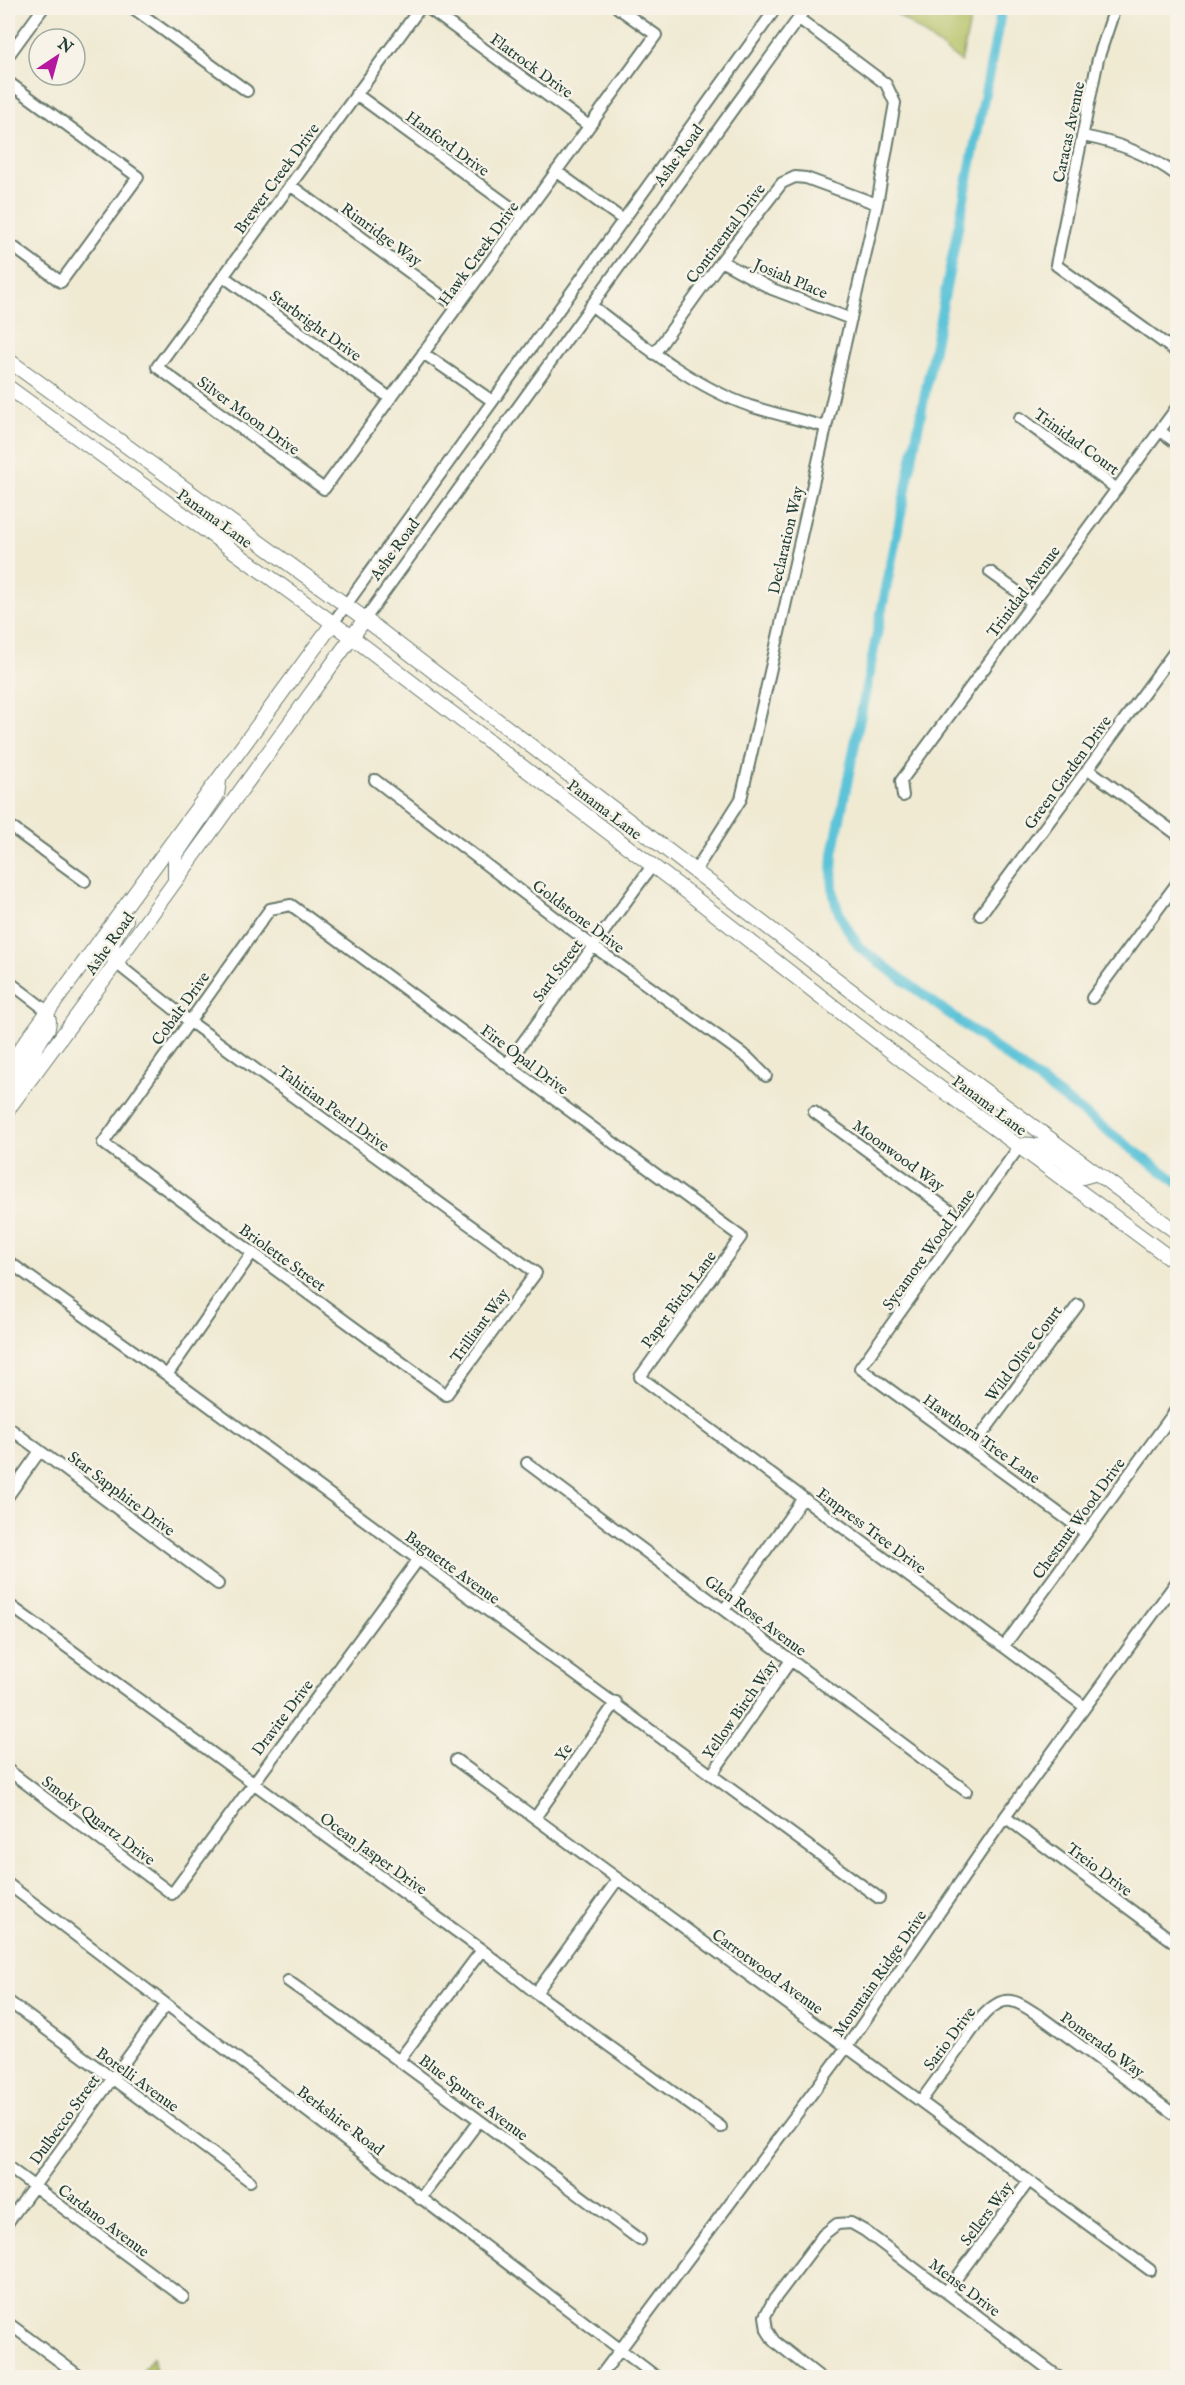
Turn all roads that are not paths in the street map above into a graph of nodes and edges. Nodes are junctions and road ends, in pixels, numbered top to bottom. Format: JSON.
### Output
{"nodes":[{"id":1,"x":43,"y":8,"type":"edge"},
{"id":2,"x":136,"y":8,"type":"edge"},
{"id":3,"x":420,"y":8,"type":"edge"},
{"id":4,"x":428,"y":8,"type":"edge"},
{"id":5,"x":618,"y":8,"type":"edge"},
{"id":6,"x":776,"y":8,"type":"edge"},
{"id":7,"x":806,"y":8,"type":"edge"},
{"id":8,"x":1115,"y":8,"type":"edge"},
{"id":9,"x":798,"y":18,"type":"junction"},
{"id":10,"x":8,"y":56,"type":"edge"},
{"id":11,"x":8,"y":82,"type":"edge"},
{"id":12,"x":247,"y":91,"type":"dead end"},
{"id":13,"x":356,"y":94,"type":"junction"},
{"id":14,"x":589,"y":126,"type":"junction"},
{"id":15,"x":1083,"y":136,"type":"junction"},
{"id":16,"x":556,"y":171,"type":"junction"},
{"id":17,"x":1178,"y":176,"type":"edge"},
{"id":18,"x":290,"y":185,"type":"junction"},
{"id":19,"x":877,"y":204,"type":"junction"},
{"id":20,"x":523,"y":216,"type":"junction"},
{"id":21,"x":622,"y":219,"type":"junction"},
{"id":22,"x":8,"y":243,"type":"edge"},
{"id":23,"x":721,"y":261,"type":"junction"},
{"id":24,"x":223,"y":276,"type":"junction"},
{"id":25,"x":591,"y":305,"type":"junction"},
{"id":26,"x":457,"y":307,"type":"junction"},
{"id":27,"x":851,"y":319,"type":"junction"},
{"id":28,"x":1178,"y":352,"type":"edge"},
{"id":29,"x":423,"y":353,"type":"junction"},
{"id":30,"x":654,"y":354,"type":"junction"},
{"id":31,"x":8,"y":360,"type":"edge"},
{"id":32,"x":157,"y":367,"type":"joint"},
{"id":33,"x":8,"y":387,"type":"edge"},
{"id":34,"x":390,"y":398,"type":"junction"},
{"id":35,"x":492,"y":400,"type":"junction"},
{"id":36,"x":1178,"y":406,"type":"edge"},
{"id":37,"x":1020,"y":418,"type":"dead end"},
{"id":38,"x":826,"y":427,"type":"junction"},
{"id":39,"x":1160,"y":431,"type":"junction"},
{"id":40,"x":1178,"y":444,"type":"edge"},
{"id":41,"x":324,"y":489,"type":"joint"},
{"id":42,"x":1117,"y":489,"type":"junction"},
{"id":43,"x":990,"y":572,"type":"dead end"},
{"id":44,"x":1033,"y":603,"type":"junction"},
{"id":45,"x":345,"y":605,"type":"junction"},
{"id":46,"x":365,"y":619,"type":"junction"},
{"id":47,"x":333,"y":622,"type":"junction"},
{"id":48,"x":352,"y":637,"type":"junction"},
{"id":49,"x":1178,"y":647,"type":"edge"},
{"id":50,"x":1174,"y":659,"type":"edge"},
{"id":51,"x":1088,"y":769,"type":"junction"},
{"id":52,"x":218,"y":778,"type":"junction"},
{"id":53,"x":375,"y":780,"type":"dead end"},
{"id":54,"x":903,"y":796,"type":"dead end"},
{"id":55,"x":8,"y":825,"type":"edge"},
{"id":56,"x":1178,"y":835,"type":"edge"},
{"id":57,"x":156,"y":864,"type":"junction"},
{"id":58,"x":652,"y":866,"type":"junction"},
{"id":59,"x":695,"y":871,"type":"junction"},
{"id":60,"x":175,"y":880,"type":"junction"},
{"id":61,"x":85,"y":881,"type":"dead end"},
{"id":62,"x":1178,"y":882,"type":"edge"},
{"id":63,"x":291,"y":905,"type":"joint"},
{"id":64,"x":980,"y":915,"type":"dead end"},
{"id":65,"x":593,"y":946,"type":"junction"},
{"id":66,"x":116,"y":963,"type":"junction"},
{"id":67,"x":8,"y":981,"type":"edge"},
{"id":68,"x":1092,"y":998,"type":"dead end"},
{"id":69,"x":46,"y":1010,"type":"junction"},
{"id":70,"x":189,"y":1021,"type":"junction"},
{"id":71,"x":507,"y":1064,"type":"junction"},
{"id":72,"x":8,"y":1066,"type":"edge"},
{"id":73,"x":766,"y":1076,"type":"dead end"},
{"id":74,"x":8,"y":1092,"type":"edge"},
{"id":75,"x":8,"y":1109,"type":"edge"},
{"id":76,"x":814,"y":1112,"type":"dead end"},
{"id":77,"x":103,"y":1143,"type":"joint"},
{"id":78,"x":1019,"y":1147,"type":"junction"},
{"id":79,"x":1096,"y":1173,"type":"junction"},
{"id":80,"x":965,"y":1222,"type":"junction"},
{"id":81,"x":1178,"y":1233,"type":"edge"},
{"id":82,"x":741,"y":1237,"type":"joint"},
{"id":83,"x":252,"y":1252,"type":"junction"},
{"id":84,"x":8,"y":1263,"type":"edge"},
{"id":85,"x":1178,"y":1264,"type":"edge"},
{"id":86,"x":536,"y":1273,"type":"joint"},
{"id":87,"x":1078,"y":1305,"type":"dead end"},
{"id":88,"x":860,"y":1368,"type":"joint"},
{"id":89,"x":167,"y":1375,"type":"junction"},
{"id":90,"x":640,"y":1377,"type":"joint"},
{"id":91,"x":446,"y":1395,"type":"joint"},
{"id":92,"x":1178,"y":1407,"type":"edge"},
{"id":93,"x":8,"y":1427,"type":"edge"},
{"id":94,"x":971,"y":1449,"type":"junction"},
{"id":95,"x":40,"y":1451,"type":"junction"},
{"id":96,"x":527,"y":1463,"type":"dead end"},
{"id":97,"x":8,"y":1496,"type":"edge"},
{"id":98,"x":803,"y":1498,"type":"junction"},
{"id":99,"x":1086,"y":1533,"type":"junction"},
{"id":100,"x":418,"y":1560,"type":"junction"},
{"id":101,"x":218,"y":1584,"type":"dead end"},
{"id":102,"x":1176,"y":1587,"type":"edge"},
{"id":103,"x":8,"y":1605,"type":"edge"},
{"id":104,"x":724,"y":1610,"type":"junction"},
{"id":105,"x":1004,"y":1646,"type":"junction"},
{"id":106,"x":791,"y":1660,"type":"junction"},
{"id":107,"x":616,"y":1702,"type":"junction"},
{"id":108,"x":1085,"y":1707,"type":"junction"},
{"id":109,"x":456,"y":1760,"type":"dead end"},
{"id":110,"x":8,"y":1770,"type":"edge"},
{"id":111,"x":712,"y":1774,"type":"junction"},
{"id":112,"x":252,"y":1782,"type":"junction"},
{"id":113,"x":966,"y":1791,"type":"dead end"},
{"id":114,"x":1005,"y":1817,"type":"junction"},
{"id":115,"x":535,"y":1818,"type":"junction"},
{"id":116,"x":618,"y":1879,"type":"junction"},
{"id":117,"x":8,"y":1884,"type":"edge"},
{"id":118,"x":172,"y":1894,"type":"joint"},
{"id":119,"x":879,"y":1898,"type":"dead end"},
{"id":120,"x":1178,"y":1945,"type":"edge"},
{"id":121,"x":482,"y":1950,"type":"junction"},
{"id":122,"x":288,"y":1981,"type":"dead end"},
{"id":123,"x":536,"y":1993,"type":"junction"},
{"id":124,"x":1007,"y":1999,"type":"joint"},
{"id":125,"x":8,"y":2001,"type":"edge"},
{"id":126,"x":166,"y":2006,"type":"junction"},
{"id":127,"x":846,"y":2048,"type":"junction"},
{"id":128,"x":400,"y":2059,"type":"junction"},
{"id":129,"x":112,"y":2079,"type":"junction"},
{"id":130,"x":921,"y":2101,"type":"junction"},
{"id":131,"x":1178,"y":2117,"type":"edge"},
{"id":132,"x":479,"y":2121,"type":"junction"},
{"id":133,"x":722,"y":2127,"type":"dead end"},
{"id":134,"x":8,"y":2167,"type":"edge"},
{"id":135,"x":250,"y":2181,"type":"dead end"},
{"id":136,"x":1029,"y":2181,"type":"junction"},
{"id":137,"x":33,"y":2186,"type":"junction"},
{"id":138,"x":420,"y":2199,"type":"junction"},
{"id":139,"x":8,"y":2222,"type":"edge"},
{"id":140,"x":640,"y":2240,"type":"dead end"},
{"id":141,"x":1150,"y":2270,"type":"dead end"},
{"id":142,"x":946,"y":2292,"type":"junction"},
{"id":143,"x":183,"y":2297,"type":"dead end"},
{"id":144,"x":8,"y":2323,"type":"edge"},
{"id":145,"x":620,"y":2349,"type":"junction"},
{"id":146,"x":81,"y":2378,"type":"edge"},
{"id":147,"x":599,"y":2378,"type":"edge"},
{"id":148,"x":658,"y":2378,"type":"edge"},
{"id":149,"x":821,"y":2378,"type":"edge"},
{"id":150,"x":1060,"y":2378,"type":"edge"}],
"edges":[{"from":1,"to":10,"type":"street"},
{"from":2,"to":12,"type":"street"},
{"from":3,"to":13,"type":"street","name":"Brewer Creek Drive"},
{"from":4,"to":14,"type":"street","name":"Flatrock Drive"},
{"from":5,"to":14,"type":"street","name":"Hawk Creek Drive"},
{"from":6,"to":21,"type":"street","name":"Ashe Road"},
{"from":7,"to":9,"type":"street","name":"Ashe Road"},
{"from":8,"to":15,"type":"street","name":"Caracas Avenue"},
{"from":9,"to":19,"type":"street","name":"Declaration Way"},
{"from":9,"to":25,"type":"street","name":"Ashe Road"},
{"from":11,"to":22,"type":"street"},
{"from":13,"to":18,"type":"street","name":"Brewer Creek Drive"},
{"from":13,"to":20,"type":"street","name":"Hanford Drive"},
{"from":14,"to":16,"type":"street","name":"Hawk Creek Drive"},
{"from":15,"to":17,"type":"street"},
{"from":15,"to":28,"type":"street","name":"Caracas Avenue"},
{"from":16,"to":20,"type":"street","name":"Hawk Creek Drive"},
{"from":16,"to":21,"type":"street"},
{"from":18,"to":24,"type":"street","name":"Brewer Creek Drive"},
{"from":18,"to":26,"type":"street","name":"Rimridge Way"},
{"from":19,"to":23,"type":"street","name":"Continental Drive"},
{"from":19,"to":27,"type":"street","name":"Declaration Way"},
{"from":20,"to":26,"type":"street","name":"Hawk Creek Drive"},
{"from":21,"to":35,"type":"street","name":"Ashe Road"},
{"from":23,"to":27,"type":"street","name":"Josiah Place"},
{"from":23,"to":30,"type":"street","name":"Continental Drive"},
{"from":24,"to":32,"type":"street","name":"Brewer Creek Drive"},
{"from":24,"to":34,"type":"street","name":"Starbright Drive"},
{"from":25,"to":30,"type":"street"},
{"from":25,"to":46,"type":"street","name":"Ashe Road"},
{"from":26,"to":29,"type":"street","name":"Hawk Creek Drive"},
{"from":27,"to":38,"type":"street","name":"Declaration Way"},
{"from":29,"to":34,"type":"street","name":"Hawk Creek Drive"},
{"from":29,"to":35,"type":"street"},
{"from":30,"to":38,"type":"street"},
{"from":31,"to":45,"type":"main road","name":"Panama Lane"},
{"from":32,"to":41,"type":"street","name":"Silver Moon Drive"},
{"from":33,"to":47,"type":"main road","name":"Panama Lane"},
{"from":34,"to":41,"type":"street","name":"Hawk Creek Drive"},
{"from":35,"to":45,"type":"street","name":"Ashe Road"},
{"from":36,"to":39,"type":"street","name":"Trinidad Avenue"},
{"from":37,"to":42,"type":"street","name":"Trinidad Court"},
{"from":38,"to":59,"type":"street","name":"Declaration Way"},
{"from":39,"to":40,"type":"street"},
{"from":39,"to":42,"type":"street","name":"Trinidad Avenue"},
{"from":42,"to":44,"type":"street","name":"Trinidad Avenue"},
{"from":43,"to":44,"type":"street"},
{"from":44,"to":54,"type":"street","name":"Trinidad Avenue"},
{"from":45,"to":46,"type":"main road","name":"Panama Lane"},
{"from":45,"to":47,"type":"street","name":"Ashe Road"},
{"from":46,"to":48,"type":"main road","name":"Ashe Road"},
{"from":46,"to":59,"type":"main road","name":"Panama Lane"},
{"from":47,"to":48,"type":"main road","name":"Panama Lane"},
{"from":47,"to":52,"type":"main road","name":"Ashe Road"},
{"from":48,"to":58,"type":"main road","name":"Panama Lane"},
{"from":48,"to":60,"type":"main road","name":"Ashe Road"},
{"from":49,"to":50,"type":"street","name":"Green Garden Drive"},
{"from":50,"to":51,"type":"street","name":"Green Garden Drive"},
{"from":51,"to":56,"type":"street"},
{"from":51,"to":64,"type":"street","name":"Green Garden Drive"},
{"from":52,"to":57,"type":"main road","name":"Ashe Road"},
{"from":52,"to":60,"type":"main road"},
{"from":53,"to":65,"type":"street","name":"Goldstone Drive"},
{"from":55,"to":61,"type":"street"},
{"from":57,"to":66,"type":"main road"},
{"from":57,"to":69,"type":"main road","name":"Ashe Road"},
{"from":58,"to":59,"type":"main road"},
{"from":58,"to":65,"type":"street","name":"Sard Street"},
{"from":58,"to":78,"type":"main road","name":"Panama Lane"},
{"from":59,"to":79,"type":"main road","name":"Panama Lane"},
{"from":60,"to":66,"type":"main road","name":"Ashe Road"},
{"from":62,"to":68,"type":"street"},
{"from":63,"to":70,"type":"street","name":"Cobalt Drive"},
{"from":63,"to":71,"type":"street","name":"Fire Opal Drive"},
{"from":65,"to":71,"type":"street","name":"Sard Street"},
{"from":65,"to":73,"type":"street","name":"Goldstone Drive"},
{"from":66,"to":70,"type":"street","name":"Tahitian Pearl Drive"},
{"from":66,"to":75,"type":"main road","name":"Ashe Road"},
{"from":67,"to":69,"type":"street"},
{"from":69,"to":72,"type":"main road","name":"Ashe Road"},
{"from":69,"to":74,"type":"main road"},
{"from":70,"to":77,"type":"street","name":"Cobalt Drive"},
{"from":70,"to":86,"type":"street","name":"Tahitian Pearl Drive"},
{"from":71,"to":82,"type":"street","name":"Fire Opal Drive"},
{"from":76,"to":80,"type":"street","name":"Moonwood Way"},
{"from":77,"to":83,"type":"street","name":"Briolette Street"},
{"from":78,"to":79,"type":"main road"},
{"from":78,"to":80,"type":"street","name":"Sycamore Wood Lane"},
{"from":78,"to":85,"type":"main road","name":"Panama Lane"},
{"from":79,"to":81,"type":"main road","name":"Panama Lane"},
{"from":80,"to":88,"type":"street","name":"Sycamore Wood Lane"},
{"from":82,"to":90,"type":"street","name":"Paper Birch Lane"},
{"from":83,"to":89,"type":"street"},
{"from":83,"to":91,"type":"street","name":"Briolette Street"},
{"from":84,"to":89,"type":"street","name":"Baguette Avenue"},
{"from":86,"to":91,"type":"street","name":"Trilliant Way"},
{"from":87,"to":94,"type":"street","name":"Wild Olive Court"},
{"from":88,"to":94,"type":"street","name":"Hawthorn Tree Lane"},
{"from":89,"to":100,"type":"street","name":"Baguette Avenue"},
{"from":90,"to":98,"type":"street","name":"Empress Tree Drive"},
{"from":92,"to":99,"type":"street","name":"Chestnut Wood Drive"},
{"from":93,"to":95,"type":"street","name":"Star Sapphire Drive"},
{"from":94,"to":99,"type":"street","name":"Hawthorn Tree Lane"},
{"from":95,"to":97,"type":"street"},
{"from":95,"to":101,"type":"street","name":"Star Sapphire Drive"},
{"from":96,"to":104,"type":"street","name":"Glen Rose Avenue"},
{"from":98,"to":104,"type":"street"},
{"from":98,"to":105,"type":"street","name":"Empress Tree Drive"},
{"from":99,"to":105,"type":"street","name":"Chestnut Wood Drive"},
{"from":100,"to":107,"type":"street","name":"Baguette Avenue"},
{"from":100,"to":112,"type":"street","name":"Dravite Drive"},
{"from":102,"to":108,"type":"street","name":"Mountain Ridge Drive"},
{"from":103,"to":112,"type":"street","name":"Ocean Jasper Drive"},
{"from":104,"to":106,"type":"street","name":"Glen Rose Avenue"},
{"from":105,"to":108,"type":"street","name":"Empress Tree Drive"},
{"from":106,"to":111,"type":"street","name":"Yellow Birch Way"},
{"from":106,"to":113,"type":"street","name":"Glen Rose Avenue"},
{"from":107,"to":111,"type":"street","name":"Baguette Avenue"},
{"from":107,"to":115,"type":"street","name":"Ye"},
{"from":108,"to":114,"type":"street","name":"Mountain Ridge Drive"},
{"from":109,"to":115,"type":"street","name":"Carrotwood Avenue"},
{"from":110,"to":118,"type":"street","name":"Smoky Quartz Drive"},
{"from":111,"to":119,"type":"street","name":"Baguette Avenue"},
{"from":112,"to":118,"type":"street","name":"Dravite Drive"},
{"from":112,"to":121,"type":"street","name":"Ocean Jasper Drive"},
{"from":114,"to":120,"type":"street","name":"Treio Drive"},
{"from":114,"to":127,"type":"street","name":"Mountain Ridge Drive"},
{"from":115,"to":116,"type":"street","name":"Carrotwood Avenue"},
{"from":116,"to":123,"type":"street"},
{"from":116,"to":127,"type":"street","name":"Carrotwood Avenue"},
{"from":117,"to":126,"type":"street","name":"Berkshire Road"},
{"from":121,"to":123,"type":"street","name":"Ocean Jasper Drive"},
{"from":121,"to":128,"type":"street"},
{"from":122,"to":128,"type":"street","name":"Blue Spurce Avenue"},
{"from":123,"to":133,"type":"street","name":"Ocean Jasper Drive"},
{"from":124,"to":130,"type":"street","name":"Sario Drive"},
{"from":124,"to":131,"type":"street","name":"Pomerado Way"},
{"from":125,"to":129,"type":"street","name":"Borelli Avenue"},
{"from":126,"to":129,"type":"street","name":"Dulbecco Street"},
{"from":126,"to":138,"type":"street","name":"Berkshire Road"},
{"from":127,"to":130,"type":"street","name":"Carrotwood Avenue"},
{"from":127,"to":145,"type":"street","name":"Mountain Ridge Drive"},
{"from":128,"to":132,"type":"street","name":"Blue Spurce Avenue"},
{"from":129,"to":135,"type":"street","name":"Borelli Avenue"},
{"from":129,"to":137,"type":"street","name":"Dulbecco Street"},
{"from":130,"to":136,"type":"street","name":"Carrotwood Avenue"},
{"from":132,"to":138,"type":"street"},
{"from":132,"to":140,"type":"street","name":"Blue Spurce Avenue"},
{"from":134,"to":137,"type":"street","name":"Cardano Avenue"},
{"from":136,"to":141,"type":"street","name":"Carrotwood Avenue"},
{"from":136,"to":142,"type":"street","name":"Sellers Way"},
{"from":137,"to":139,"type":"street","name":"Dulbecco Street"},
{"from":137,"to":143,"type":"street","name":"Cardano Avenue"},
{"from":138,"to":145,"type":"street","name":"Berkshire Road"},
{"from":142,"to":149,"type":"street","name":"Mense Drive"},
{"from":142,"to":150,"type":"street","name":"Mense Drive"},
{"from":144,"to":146,"type":"street"},
{"from":145,"to":147,"type":"street","name":"Mountain Ridge Drive"},
{"from":145,"to":148,"type":"street","name":"Berkshire Road"}]}
